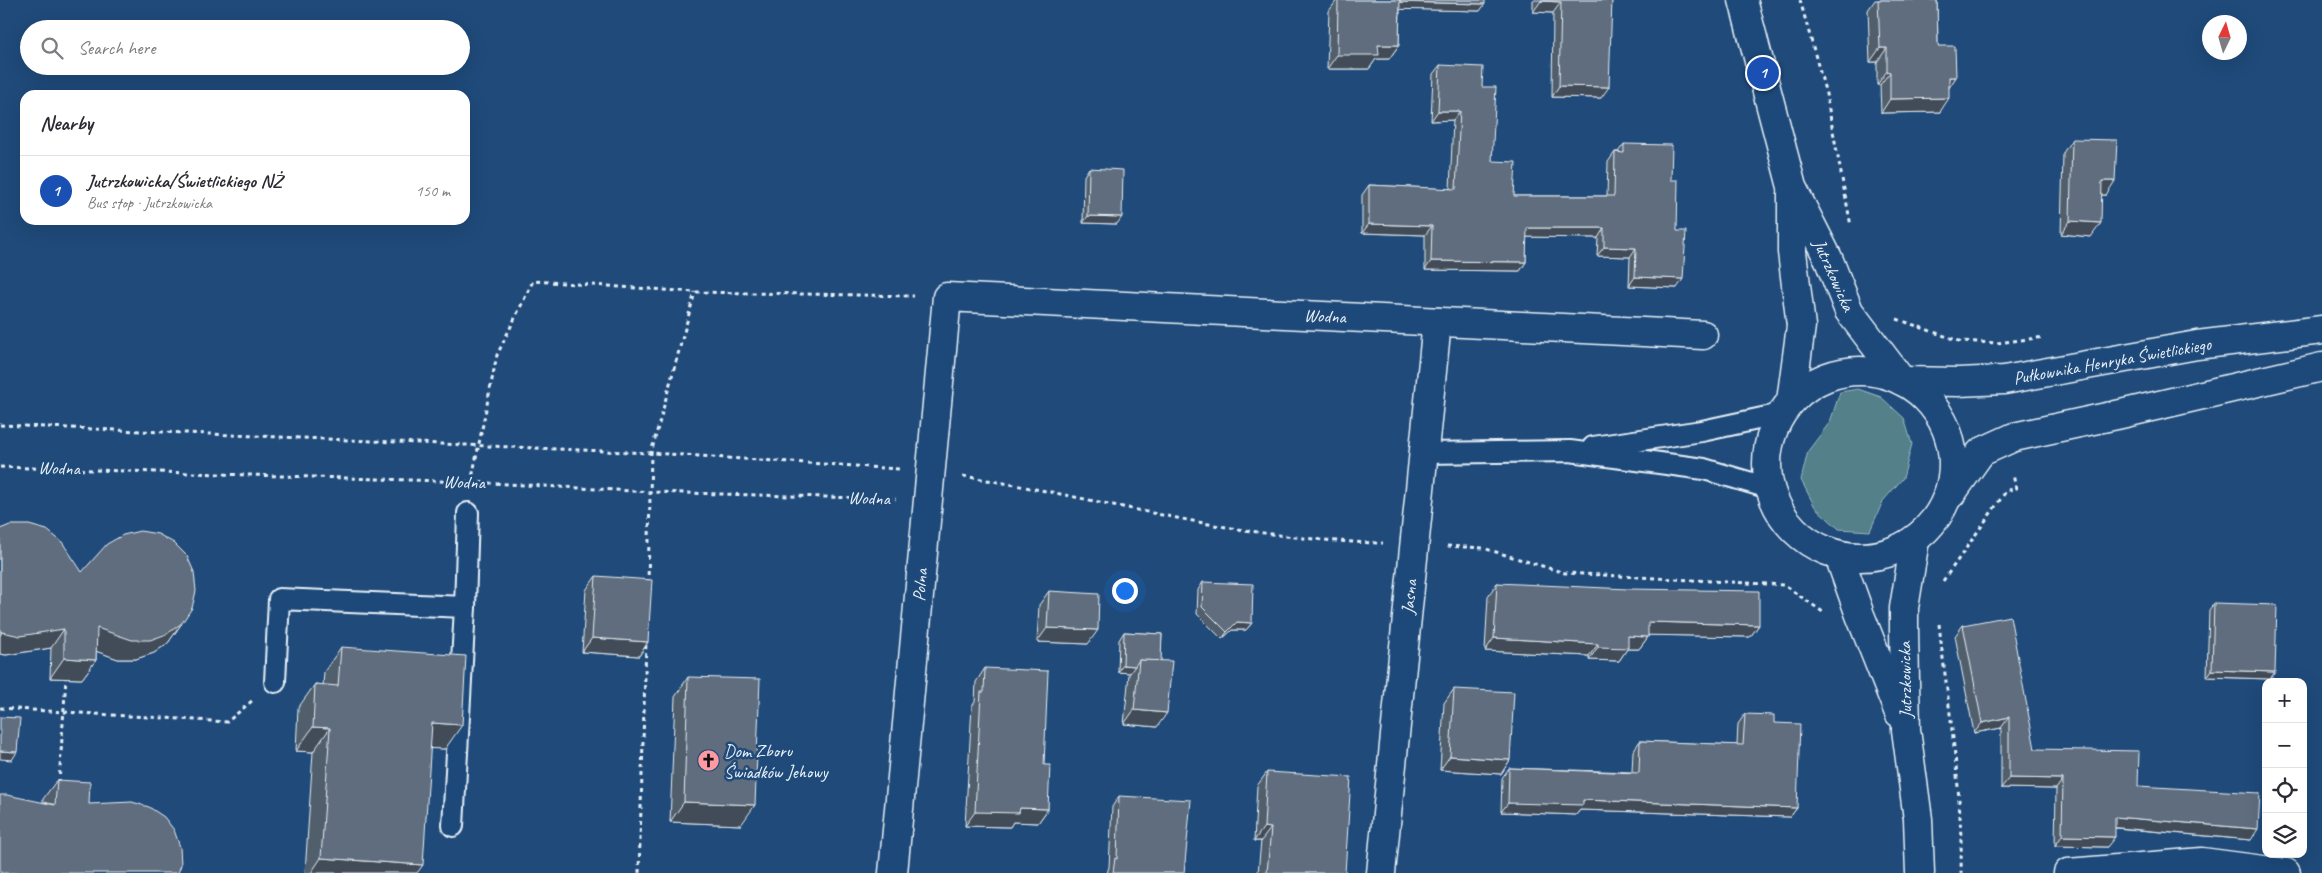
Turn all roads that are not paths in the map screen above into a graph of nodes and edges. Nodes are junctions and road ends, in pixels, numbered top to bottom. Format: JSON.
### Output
{"nodes":[{"id":1,"x":1743,"y":0,"type":"edge"},
{"id":2,"x":1792,"y":187,"type":"junction"},
{"id":3,"x":947,"y":297,"type":"joint"},
{"id":4,"x":1437,"y":322,"type":"junction"},
{"id":5,"x":2322,"y":330,"type":"edge"},
{"id":6,"x":1703,"y":335,"type":"dead end"},
{"id":7,"x":2322,"y":367,"type":"edge"},
{"id":8,"x":1902,"y":381,"type":"junction"},
{"id":9,"x":1786,"y":408,"type":"junction"},
{"id":10,"x":1570,"y":451,"type":"junction"},
{"id":11,"x":1424,"y":453,"type":"junction"},
{"id":12,"x":1769,"y":488,"type":"junction"},
{"id":13,"x":1946,"y":502,"type":"junction"},
{"id":14,"x":468,"y":513,"type":"dead end"},
{"id":15,"x":1915,"y":540,"type":"junction"},
{"id":16,"x":1839,"y":556,"type":"junction"},
{"id":17,"x":465,"y":607,"type":"junction"},
{"id":18,"x":275,"y":682,"type":"road end"},
{"id":19,"x":1906,"y":730,"type":"junction"},
{"id":20,"x":454,"y":826,"type":"dead end"},
{"id":21,"x":893,"y":873,"type":"edge"},
{"id":22,"x":1381,"y":873,"type":"edge"},
{"id":23,"x":1920,"y":873,"type":"edge"},
{"id":24,"x":2068,"y":873,"type":"edge"},
{"id":25,"x":2286,"y":873,"type":"edge"}],
"edges":[{"from":1,"to":2,"type":"street","name":"Jutrzkowicka"},
{"from":2,"to":8,"type":"street","name":"Jutrzkowicka"},
{"from":2,"to":9,"type":"street","name":"Jutrzkowicka"},
{"from":3,"to":4,"type":"street","name":"Wodna"},
{"from":3,"to":21,"type":"street","name":"Polna"},
{"from":4,"to":6,"type":"street","name":"Wodna"},
{"from":4,"to":11,"type":"street","name":"Jasna"},
{"from":5,"to":8,"type":"street","name":"Pułkownika Henryka Świetlickiego"},
{"from":7,"to":13,"type":"street"},
{"from":8,"to":9,"type":"street"},
{"from":8,"to":13,"type":"street"},
{"from":9,"to":10,"type":"lane"},
{"from":9,"to":12,"type":"street"},
{"from":10,"to":11,"type":"lane"},
{"from":10,"to":12,"type":"lane"},
{"from":11,"to":22,"type":"street","name":"Jasna"},
{"from":12,"to":16,"type":"street"},
{"from":13,"to":15,"type":"street"},
{"from":14,"to":17,"type":"lane"},
{"from":15,"to":16,"type":"street"},
{"from":15,"to":19,"type":"street","name":"Jutrzkowicka"},
{"from":16,"to":19,"type":"street","name":"Jutrzkowicka"},
{"from":17,"to":18,"type":"lane"},
{"from":17,"to":20,"type":"lane"},
{"from":19,"to":23,"type":"street","name":"Jutrzkowicka"},
{"from":24,"to":25,"type":"street"}]}
